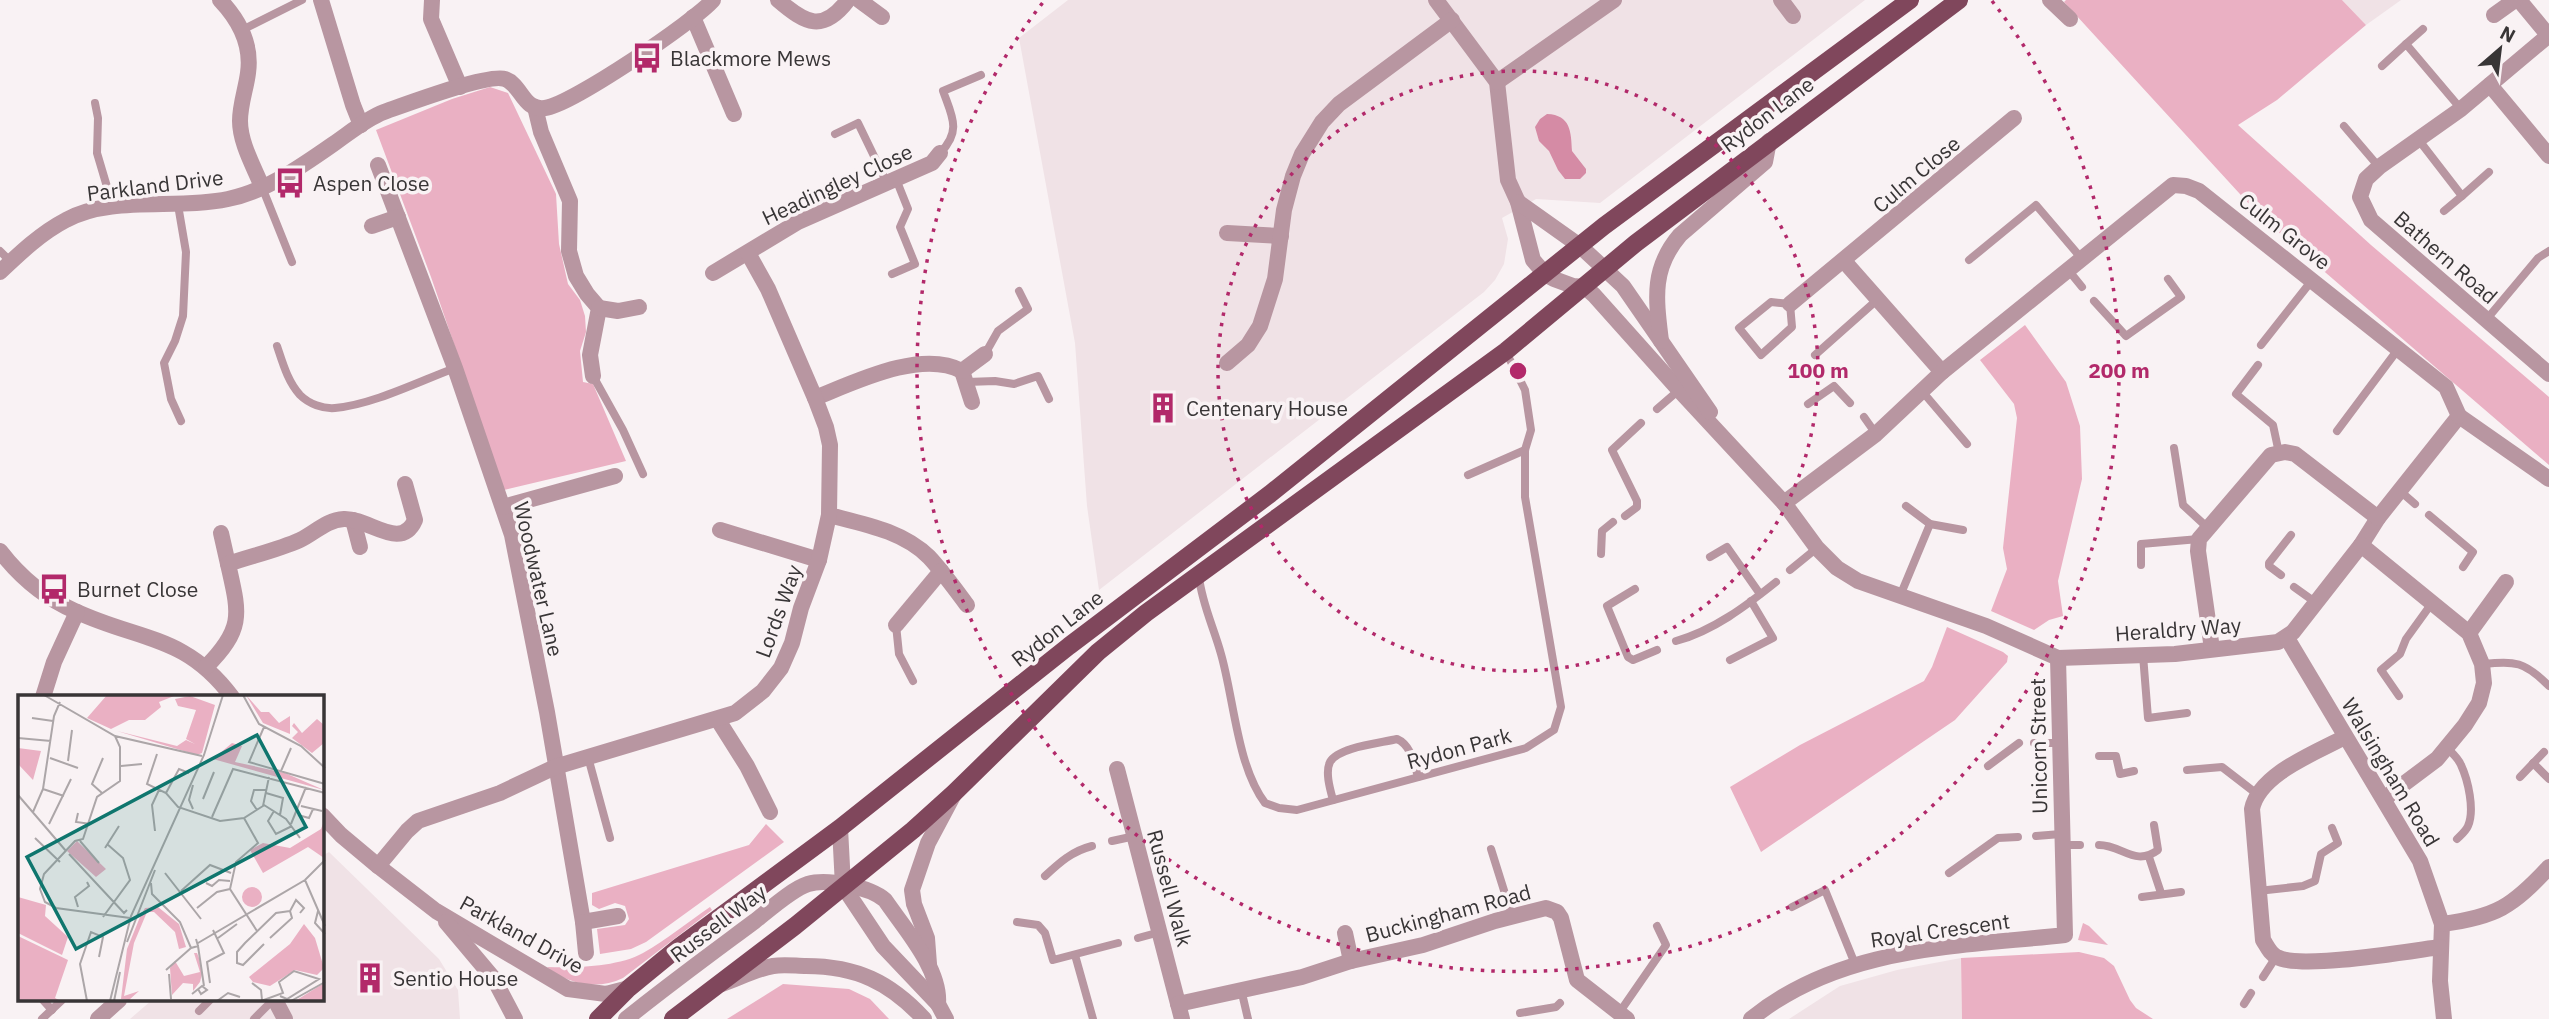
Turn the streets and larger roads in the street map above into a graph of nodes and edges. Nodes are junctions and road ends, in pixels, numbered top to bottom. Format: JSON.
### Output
{"nodes":[{"id":1,"x":220,"y":0,"type":"edge"},
{"id":2,"x":321,"y":0,"type":"edge"},
{"id":3,"x":432,"y":0,"type":"edge"},
{"id":4,"x":778,"y":0,"type":"edge"},
{"id":5,"x":848,"y":0,"type":"edge"},
{"id":6,"x":859,"y":0,"type":"edge"},
{"id":7,"x":1436,"y":0,"type":"edge"},
{"id":8,"x":1614,"y":0,"type":"edge"},
{"id":9,"x":1781,"y":0,"type":"edge"},
{"id":10,"x":1910,"y":0,"type":"edge"},
{"id":11,"x":1959,"y":0,"type":"edge"},
{"id":12,"x":2517,"y":0,"type":"edge"},
{"id":13,"x":709,"y":2,"type":"edge"},
{"id":14,"x":2053,"y":2,"type":"edge"},
{"id":15,"x":2494,"y":15,"type":"dead end"},
{"id":16,"x":1793,"y":16,"type":"dead end"},
{"id":17,"x":693,"y":17,"type":"junction"},
{"id":18,"x":882,"y":17,"type":"dead end"},
{"id":19,"x":2070,"y":19,"type":"dead end"},
{"id":20,"x":1452,"y":20,"type":"junction"},
{"id":21,"x":2549,"y":35,"type":"edge"},
{"id":22,"x":1497,"y":82,"type":"junction"},
{"id":23,"x":2490,"y":85,"type":"junction"},
{"id":24,"x":460,"y":87,"type":"junction"},
{"id":25,"x":534,"y":107,"type":"junction"},
{"id":26,"x":734,"y":114,"type":"dead end"},
{"id":27,"x":2014,"y":118,"type":"dead end"},
{"id":28,"x":361,"y":125,"type":"junction"},
{"id":29,"x":1769,"y":141,"type":"junction"},
{"id":30,"x":940,"y":153,"type":"road end"},
{"id":31,"x":2549,"y":156,"type":"edge"},
{"id":32,"x":378,"y":165,"type":"dead end"},
{"id":33,"x":262,"y":187,"type":"junction"},
{"id":34,"x":1518,"y":202,"type":"junction"},
{"id":35,"x":398,"y":217,"type":"junction"},
{"id":36,"x":372,"y":226,"type":"dead end"},
{"id":37,"x":1227,"y":233,"type":"dead end"},
{"id":38,"x":1281,"y":236,"type":"junction"},
{"id":39,"x":1580,"y":246,"type":"junction"},
{"id":40,"x":748,"y":253,"type":"junction"},
{"id":41,"x":1844,"y":261,"type":"junction"},
{"id":42,"x":4,"y":262,"type":"edge"},
{"id":43,"x":1605,"y":269,"type":"junction"},
{"id":44,"x":713,"y":273,"type":"dead end"},
{"id":45,"x":1545,"y":274,"type":"junction"},
{"id":46,"x":1585,"y":287,"type":"junction"},
{"id":47,"x":1790,"y":304,"type":"road end"},
{"id":48,"x":639,"y":307,"type":"dead end"},
{"id":49,"x":599,"y":308,"type":"junction"},
{"id":50,"x":1661,"y":343,"type":"junction"},
{"id":51,"x":985,"y":354,"type":"road end"},
{"id":52,"x":1227,"y":363,"type":"dead end"},
{"id":53,"x":1942,"y":372,"type":"junction"},
{"id":54,"x":2549,"y":374,"type":"edge"},
{"id":55,"x":593,"y":376,"type":"road end"},
{"id":56,"x":965,"y":377,"type":"junction"},
{"id":57,"x":815,"y":398,"type":"junction"},
{"id":58,"x":972,"y":402,"type":"dead end"},
{"id":59,"x":2459,"y":416,"type":"junction"},
{"id":60,"x":1725,"y":438,"type":"junction"},
{"id":61,"x":615,"y":476,"type":"dead end"},
{"id":62,"x":2549,"y":479,"type":"edge"},
{"id":63,"x":405,"y":484,"type":"dead end"},
{"id":64,"x":1784,"y":503,"type":"junction"},
{"id":65,"x":503,"y":507,"type":"junction"},
{"id":66,"x":829,"y":514,"type":"junction"},
{"id":67,"x":2378,"y":518,"type":"junction"},
{"id":68,"x":353,"y":520,"type":"junction"},
{"id":69,"x":720,"y":530,"type":"dead end"},
{"id":70,"x":221,"y":533,"type":"dead end"},
{"id":71,"x":2361,"y":545,"type":"junction"},
{"id":72,"x":360,"y":547,"type":"dead end"},
{"id":73,"x":0,"y":551,"type":"edge"},
{"id":74,"x":819,"y":560,"type":"junction"},
{"id":75,"x":228,"y":564,"type":"junction"},
{"id":76,"x":941,"y":572,"type":"junction"},
{"id":77,"x":2506,"y":582,"type":"dead end"},
{"id":78,"x":967,"y":605,"type":"dead end"},
{"id":79,"x":77,"y":612,"type":"junction"},
{"id":80,"x":896,"y":625,"type":"road end"},
{"id":81,"x":2469,"y":633,"type":"junction"},
{"id":82,"x":2287,"y":638,"type":"junction"},
{"id":83,"x":2212,"y":649,"type":"junction"},
{"id":84,"x":2058,"y":658,"type":"junction"},
{"id":85,"x":206,"y":667,"type":"junction"},
{"id":86,"x":44,"y":695,"type":"edge"},
{"id":87,"x":230,"y":695,"type":"edge"},
{"id":88,"x":718,"y":720,"type":"junction"},
{"id":89,"x":2345,"y":737,"type":"junction"},
{"id":90,"x":555,"y":767,"type":"junction"},
{"id":91,"x":1116,"y":769,"type":"dead end"},
{"id":92,"x":954,"y":793,"type":"junction"},
{"id":93,"x":2385,"y":798,"type":"junction"},
{"id":94,"x":769,"y":812,"type":"dead end"},
{"id":95,"x":324,"y":817,"type":"edge"},
{"id":96,"x":839,"y":828,"type":"junction"},
{"id":97,"x":378,"y":866,"type":"junction"},
{"id":98,"x":2549,"y":867,"type":"edge"},
{"id":99,"x":2537,"y":881,"type":"junction"},
{"id":100,"x":843,"y":886,"type":"junction"},
{"id":101,"x":2549,"y":892,"type":"edge"},
{"id":102,"x":436,"y":911,"type":"junction"},
{"id":103,"x":618,"y":916,"type":"dead end"},
{"id":104,"x":583,"y":922,"type":"junction"},
{"id":105,"x":2442,"y":924,"type":"junction"},
{"id":106,"x":1345,"y":933,"type":"dead end"},
{"id":107,"x":2065,"y":935,"type":"joint"},
{"id":108,"x":2440,"y":947,"type":"junction"},
{"id":109,"x":586,"y":953,"type":"dead end"},
{"id":110,"x":1351,"y":961,"type":"junction"},
{"id":111,"x":929,"y":964,"type":"junction"},
{"id":112,"x":716,"y":986,"type":"junction"},
{"id":113,"x":629,"y":988,"type":"junction"},
{"id":114,"x":117,"y":1002,"type":"edge"},
{"id":115,"x":275,"y":1002,"type":"edge"},
{"id":116,"x":938,"y":1004,"type":"junction"},
{"id":117,"x":1180,"y":1011,"type":"edge"},
{"id":118,"x":1623,"y":1016,"type":"edge"},
{"id":119,"x":98,"y":1019,"type":"edge"},
{"id":120,"x":285,"y":1019,"type":"edge"},
{"id":121,"x":515,"y":1019,"type":"edge"},
{"id":122,"x":598,"y":1019,"type":"edge"},
{"id":123,"x":626,"y":1019,"type":"edge"},
{"id":124,"x":673,"y":1019,"type":"edge"},
{"id":125,"x":925,"y":1019,"type":"edge"},
{"id":126,"x":946,"y":1019,"type":"edge"},
{"id":127,"x":1751,"y":1019,"type":"edge"},
{"id":128,"x":2444,"y":1019,"type":"edge"}],
"edges":[{"from":1,"to":33,"type":"street"},
{"from":2,"to":28,"type":"street"},
{"from":3,"to":24,"type":"street"},
{"from":4,"to":5,"type":"street"},
{"from":6,"to":18,"type":"street"},
{"from":7,"to":20,"type":"street"},
{"from":8,"to":22,"type":"street"},
{"from":9,"to":16,"type":"street"},
{"from":10,"to":39,"type":"main road","name":"Rydon Lane"},
{"from":11,"to":29,"type":"main road","name":"Rydon Lane"},
{"from":12,"to":15,"type":"street","name":"Bathern Road"},
{"from":12,"to":21,"type":"street","name":"Bathern Road"},
{"from":13,"to":17,"type":"street"},
{"from":14,"to":19,"type":"street"},
{"from":17,"to":25,"type":"street"},
{"from":17,"to":26,"type":"street"},
{"from":20,"to":22,"type":"street"},
{"from":20,"to":38,"type":"street"},
{"from":21,"to":23,"type":"street","name":"Bathern Road"},
{"from":22,"to":34,"type":"street"},
{"from":23,"to":31,"type":"street"},
{"from":23,"to":54,"type":"street","name":"Bathern Road"},
{"from":24,"to":25,"type":"street","name":"Parkland Drive"},
{"from":24,"to":28,"type":"street","name":"Parkland Drive"},
{"from":25,"to":49,"type":"street"},
{"from":27,"to":41,"type":"street","name":"Culm Close"},
{"from":28,"to":33,"type":"street","name":"Parkland Drive"},
{"from":29,"to":43,"type":"main road","name":"Rydon Lane"},
{"from":29,"to":50,"type":"street","name":"Heraldry Way"},
{"from":30,"to":40,"type":"street","name":"Headingley Close"},
{"from":32,"to":35,"type":"street","name":"Woodwater Lane"},
{"from":33,"to":42,"type":"street","name":"Parkland Drive"},
{"from":34,"to":39,"type":"street"},
{"from":34,"to":45,"type":"street"},
{"from":35,"to":36,"type":"street"},
{"from":35,"to":65,"type":"street","name":"Woodwater Lane"},
{"from":37,"to":38,"type":"street"},
{"from":38,"to":52,"type":"street"},
{"from":39,"to":43,"type":"street"},
{"from":39,"to":45,"type":"main road","name":"Rydon Lane"},
{"from":40,"to":44,"type":"street","name":"Headingley Close"},
{"from":40,"to":57,"type":"street","name":"Lords Way"},
{"from":41,"to":47,"type":"street","name":"Culm Close"},
{"from":41,"to":53,"type":"street"},
{"from":43,"to":46,"type":"main road","name":"Rydon Lane"},
{"from":43,"to":50,"type":"street","name":"Heraldry Way"},
{"from":45,"to":46,"type":"street"},
{"from":45,"to":96,"type":"main road","name":"Rydon Lane"},
{"from":46,"to":60,"type":"street","name":"Heraldry Way"},
{"from":46,"to":92,"type":"main road","name":"Rydon Lane"},
{"from":48,"to":49,"type":"street"},
{"from":49,"to":55,"type":"street"},
{"from":50,"to":60,"type":"street","name":"Heraldry Way"},
{"from":51,"to":56,"type":"street"},
{"from":53,"to":59,"type":"street","name":"Culm Grove"},
{"from":53,"to":64,"type":"street","name":"Culm Grove"},
{"from":56,"to":57,"type":"street"},
{"from":56,"to":58,"type":"street"},
{"from":57,"to":66,"type":"street","name":"Lords Way"},
{"from":59,"to":62,"type":"street"},
{"from":59,"to":67,"type":"street"},
{"from":60,"to":64,"type":"street","name":"Heraldry Way"},
{"from":61,"to":65,"type":"street"},
{"from":63,"to":68,"type":"street"},
{"from":64,"to":84,"type":"street","name":"Heraldry Way"},
{"from":65,"to":90,"type":"street","name":"Woodwater Lane"},
{"from":66,"to":74,"type":"street","name":"Lords Way"},
{"from":66,"to":76,"type":"street"},
{"from":67,"to":71,"type":"street"},
{"from":67,"to":83,"type":"street"},
{"from":68,"to":72,"type":"street"},
{"from":68,"to":75,"type":"street"},
{"from":69,"to":74,"type":"street"},
{"from":70,"to":75,"type":"street"},
{"from":71,"to":81,"type":"street"},
{"from":71,"to":82,"type":"street"},
{"from":73,"to":79,"type":"street"},
{"from":74,"to":88,"type":"street","name":"Lords Way"},
{"from":75,"to":85,"type":"street"},
{"from":76,"to":78,"type":"street"},
{"from":76,"to":80,"type":"street"},
{"from":77,"to":81,"type":"street"},
{"from":79,"to":85,"type":"street"},
{"from":79,"to":86,"type":"street"},
{"from":81,"to":93,"type":"street"},
{"from":82,"to":83,"type":"street","name":"Heraldry Way"},
{"from":82,"to":89,"type":"street","name":"Walsingham Road"},
{"from":83,"to":84,"type":"street","name":"Heraldry Way"},
{"from":84,"to":107,"type":"street","name":"Unicorn Street"},
{"from":85,"to":87,"type":"street"},
{"from":88,"to":90,"type":"street","name":"Lords Way"},
{"from":88,"to":94,"type":"street"},
{"from":89,"to":93,"type":"street","name":"Walsingham Road"},
{"from":89,"to":108,"type":"street"},
{"from":90,"to":97,"type":"street","name":"Lords Way"},
{"from":90,"to":104,"type":"street","name":"Woodwater Lane"},
{"from":91,"to":117,"type":"street","name":"Russell Walk"},
{"from":92,"to":100,"type":"main road","name":"Rydon Lane"},
{"from":92,"to":111,"type":"street","name":"Russell Way"},
{"from":93,"to":105,"type":"street","name":"Walsingham Road"},
{"from":95,"to":97,"type":"street","name":"Parkland Drive"},
{"from":96,"to":100,"type":"street","name":"Russell Way"},
{"from":96,"to":113,"type":"main road","name":"Rydon Lane"},
{"from":97,"to":102,"type":"street","name":"Parkland Drive"},
{"from":98,"to":99,"type":"street"},
{"from":99,"to":101,"type":"street"},
{"from":99,"to":105,"type":"street"},
{"from":100,"to":111,"type":"street","name":"Russell Way"},
{"from":100,"to":112,"type":"main road","name":"Rydon Lane"},
{"from":100,"to":116,"type":"street","name":"Russell Way"},
{"from":100,"to":123,"type":"street","name":"Russell Way"},
{"from":102,"to":113,"type":"street","name":"Parkland Drive"},
{"from":102,"to":121,"type":"street","name":"Parkland Drive"},
{"from":103,"to":104,"type":"street"},
{"from":104,"to":109,"type":"street","name":"Woodwater Lane"},
{"from":105,"to":108,"type":"street","name":"Walsingham Road"},
{"from":106,"to":110,"type":"street","name":"Buckingham Road"},
{"from":107,"to":127,"type":"street","name":"Royal Crescent"},
{"from":108,"to":128,"type":"street","name":"Walsingham Road"},
{"from":110,"to":117,"type":"street","name":"Buckingham Road"},
{"from":110,"to":118,"type":"street","name":"Buckingham Road"},
{"from":111,"to":116,"type":"street","name":"Russell Way"},
{"from":112,"to":124,"type":"main road","name":"Rydon Lane"},
{"from":112,"to":125,"type":"street"},
{"from":113,"to":122,"type":"main road","name":"Rydon Lane"},
{"from":114,"to":119,"type":"street"},
{"from":115,"to":120,"type":"street"},
{"from":116,"to":126,"type":"street","name":"Russell Way"}]}
